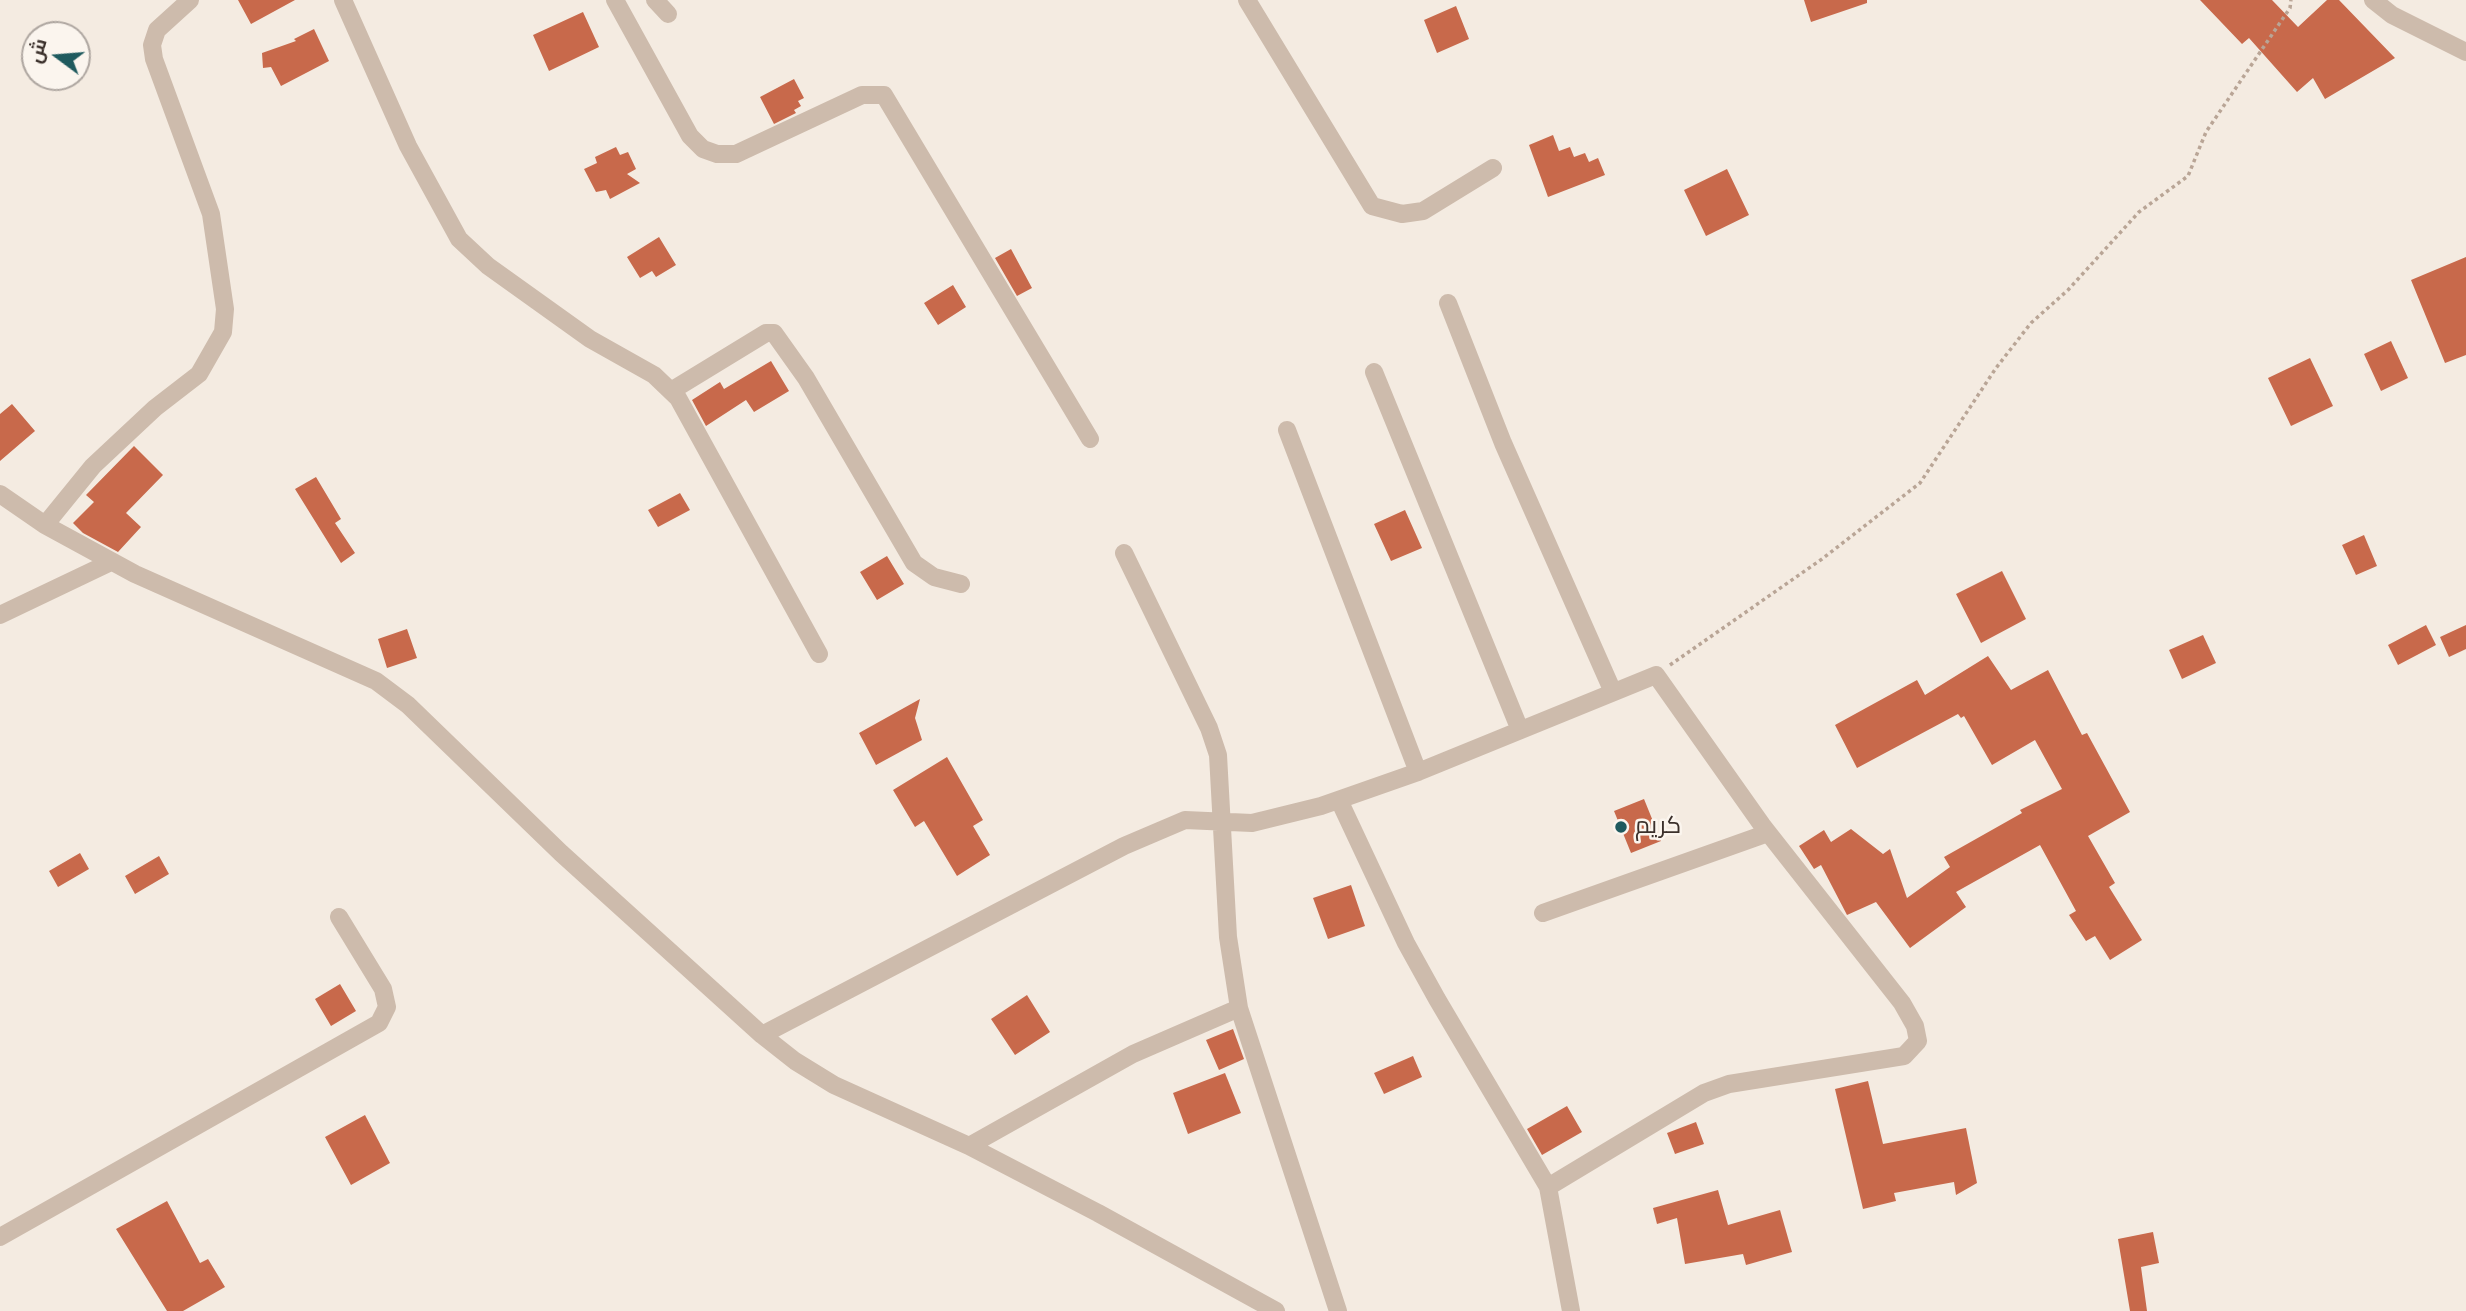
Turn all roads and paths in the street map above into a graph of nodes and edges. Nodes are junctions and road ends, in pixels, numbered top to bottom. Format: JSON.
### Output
{"nodes":[{"id":1,"x":190,"y":0,"type":"edge"},
{"id":2,"x":343,"y":0,"type":"edge"},
{"id":3,"x":615,"y":0,"type":"edge"},
{"id":4,"x":655,"y":0,"type":"edge"},
{"id":5,"x":1247,"y":0,"type":"edge"},
{"id":6,"x":2291,"y":0,"type":"edge"},
{"id":7,"x":2372,"y":0,"type":"edge"},
{"id":8,"x":668,"y":14,"type":"dead end"},
{"id":9,"x":2466,"y":52,"type":"edge"},
{"id":10,"x":1493,"y":168,"type":"dead end"},
{"id":11,"x":1448,"y":303,"type":"dead end"},
{"id":12,"x":1374,"y":372,"type":"dead end"},
{"id":13,"x":671,"y":391,"type":"junction"},
{"id":14,"x":1287,"y":430,"type":"dead end"},
{"id":15,"x":1090,"y":439,"type":"dead end"},
{"id":16,"x":0,"y":494,"type":"edge"},
{"id":17,"x":45,"y":525,"type":"junction"},
{"id":18,"x":1124,"y":553,"type":"dead end"},
{"id":19,"x":111,"y":562,"type":"junction"},
{"id":20,"x":961,"y":584,"type":"dead end"},
{"id":21,"x":0,"y":615,"type":"edge"},
{"id":22,"x":819,"y":654,"type":"dead end"},
{"id":23,"x":1656,"y":675,"type":"junction"},
{"id":24,"x":1613,"y":692,"type":"junction"},
{"id":25,"x":1520,"y":730,"type":"junction"},
{"id":26,"x":1418,"y":772,"type":"junction"},
{"id":27,"x":1339,"y":800,"type":"junction"},
{"id":28,"x":1224,"y":821,"type":"junction"},
{"id":29,"x":1768,"y":833,"type":"junction"},
{"id":30,"x":1544,"y":913,"type":"dead end"},
{"id":31,"x":340,"y":917,"type":"dead end"},
{"id":32,"x":1239,"y":1008,"type":"junction"},
{"id":33,"x":762,"y":1035,"type":"junction"},
{"id":34,"x":969,"y":1146,"type":"junction"},
{"id":35,"x":1548,"y":1187,"type":"junction"},
{"id":36,"x":0,"y":1237,"type":"edge"},
{"id":37,"x":1276,"y":1311,"type":"edge"},
{"id":38,"x":1338,"y":1311,"type":"edge"},
{"id":39,"x":1572,"y":1311,"type":"edge"}],
"edges":[{"from":1,"to":17,"type":"street"},
{"from":2,"to":13,"type":"street"},
{"from":3,"to":15,"type":"street"},
{"from":4,"to":8,"type":"street"},
{"from":5,"to":10,"type":"street"},
{"from":6,"to":23,"type":"path"},
{"from":7,"to":9,"type":"street"},
{"from":11,"to":24,"type":"street"},
{"from":12,"to":25,"type":"street"},
{"from":13,"to":20,"type":"street"},
{"from":13,"to":22,"type":"street"},
{"from":14,"to":26,"type":"street"},
{"from":16,"to":17,"type":"street"},
{"from":17,"to":19,"type":"street"},
{"from":18,"to":28,"type":"street"},
{"from":19,"to":21,"type":"street"},
{"from":19,"to":33,"type":"street"},
{"from":23,"to":24,"type":"street"},
{"from":23,"to":29,"type":"street"},
{"from":24,"to":25,"type":"street"},
{"from":25,"to":26,"type":"street"},
{"from":26,"to":27,"type":"street"},
{"from":27,"to":28,"type":"street"},
{"from":27,"to":35,"type":"street"},
{"from":28,"to":32,"type":"street"},
{"from":28,"to":33,"type":"street"},
{"from":29,"to":30,"type":"street"},
{"from":29,"to":35,"type":"street"},
{"from":31,"to":36,"type":"street"},
{"from":32,"to":34,"type":"street"},
{"from":32,"to":38,"type":"street"},
{"from":33,"to":34,"type":"street"},
{"from":34,"to":37,"type":"street"},
{"from":35,"to":39,"type":"street"}]}
